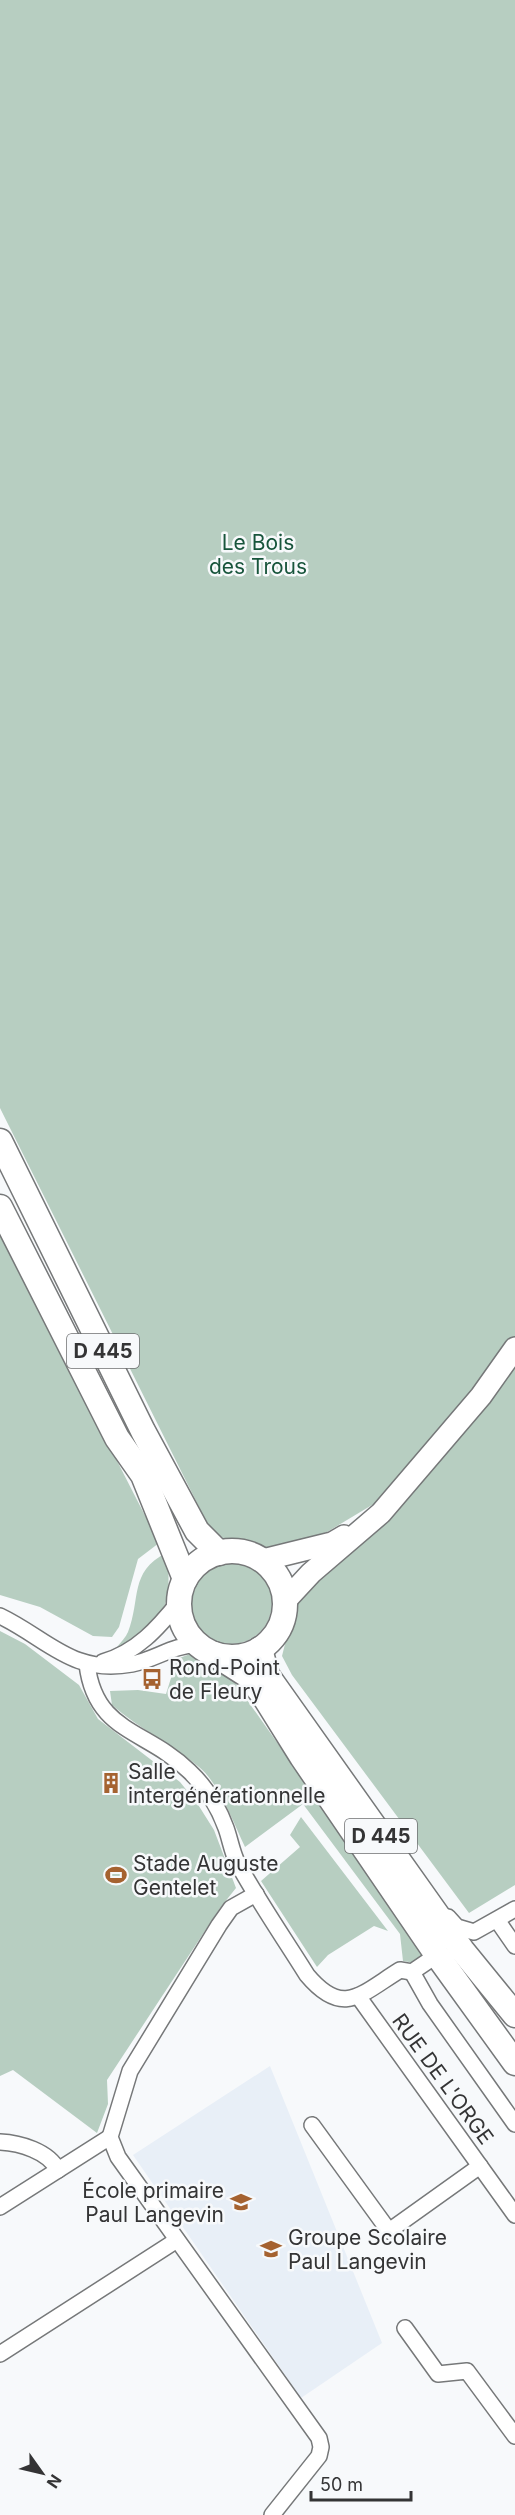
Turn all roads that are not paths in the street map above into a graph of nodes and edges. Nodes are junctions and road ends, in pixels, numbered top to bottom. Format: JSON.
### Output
{"nodes":[{"id":1,"x":0,"y":1141,"type":"edge"},
{"id":2,"x":0,"y":1207,"type":"edge"},
{"id":3,"x":515,"y":1348,"type":"edge"},
{"id":4,"x":381,"y":1513,"type":"junction"},
{"id":5,"x":219,"y":1552,"type":"junction"},
{"id":6,"x":263,"y":1560,"type":"junction"},
{"id":7,"x":185,"y":1578,"type":"junction"},
{"id":8,"x":285,"y":1601,"type":"junction"},
{"id":9,"x":179,"y":1602,"type":"junction"},
{"id":10,"x":0,"y":1616,"type":"edge"},
{"id":11,"x":260,"y":1649,"type":"junction"},
{"id":12,"x":206,"y":1650,"type":"junction"},
{"id":13,"x":91,"y":1664,"type":"junction"},
{"id":14,"x":383,"y":1838,"type":"junction"},
{"id":15,"x":256,"y":1894,"type":"junction"},
{"id":16,"x":515,"y":1909,"type":"edge"},
{"id":17,"x":497,"y":1920,"type":"junction"},
{"id":18,"x":515,"y":1946,"type":"edge"},
{"id":19,"x":437,"y":1955,"type":"junction"},
{"id":20,"x":412,"y":1972,"type":"junction"},
{"id":21,"x":358,"y":1996,"type":"junction"},
{"id":22,"x":515,"y":2015,"type":"edge"},
{"id":23,"x":515,"y":2063,"type":"edge"},
{"id":24,"x":515,"y":2124,"type":"edge"},
{"id":25,"x":312,"y":2125,"type":"dead end"},
{"id":26,"x":110,"y":2137,"type":"junction"},
{"id":27,"x":0,"y":2142,"type":"edge"},
{"id":28,"x":480,"y":2166,"type":"junction"},
{"id":29,"x":58,"y":2170,"type":"junction"},
{"id":30,"x":0,"y":2207,"type":"edge"},
{"id":31,"x":515,"y":2215,"type":"edge"},
{"id":32,"x":177,"y":2240,"type":"junction"},
{"id":33,"x":405,"y":2328,"type":"dead end"},
{"id":34,"x":0,"y":2354,"type":"edge"},
{"id":35,"x":515,"y":2436,"type":"edge"},
{"id":36,"x":272,"y":2515,"type":"edge"}],
"edges":[{"from":1,"to":5,"type":"main road","number":"D 445"},
{"from":2,"to":7,"type":"main road","number":"D 445"},
{"from":3,"to":4,"type":"main road"},
{"from":4,"to":6,"type":"main road"},
{"from":4,"to":8,"type":"main road"},
{"from":5,"to":6,"type":"main road"},
{"from":5,"to":7,"type":"main road"},
{"from":6,"to":8,"type":"main road"},
{"from":7,"to":9,"type":"main road"},
{"from":8,"to":11,"type":"main road"},
{"from":9,"to":12,"type":"main road"},
{"from":9,"to":13,"type":"street"},
{"from":10,"to":13,"type":"street"},
{"from":11,"to":12,"type":"main road"},
{"from":11,"to":14,"type":"main road","number":"D 445"},
{"from":12,"to":13,"type":"street"},
{"from":12,"to":19,"type":"main road","number":"D 445"},
{"from":13,"to":15,"type":"street"},
{"from":14,"to":17,"type":"street"},
{"from":14,"to":22,"type":"main road","number":"D 445"},
{"from":15,"to":21,"type":"street"},
{"from":15,"to":26,"type":"street"},
{"from":16,"to":17,"type":"street"},
{"from":17,"to":18,"type":"street"},
{"from":19,"to":20,"type":"street"},
{"from":19,"to":23,"type":"main road","number":"D 445"},
{"from":20,"to":21,"type":"street"},
{"from":20,"to":24,"type":"street"},
{"from":21,"to":28,"type":"street","name":"RUE DE L'ORGE"},
{"from":25,"to":28,"type":"street"},
{"from":26,"to":29,"type":"street"},
{"from":26,"to":32,"type":"street"},
{"from":27,"to":29,"type":"street"},
{"from":28,"to":31,"type":"street","name":"RUE DE L'ORGE"},
{"from":29,"to":30,"type":"street"},
{"from":32,"to":34,"type":"street"},
{"from":32,"to":36,"type":"street"},
{"from":33,"to":35,"type":"street"}]}
